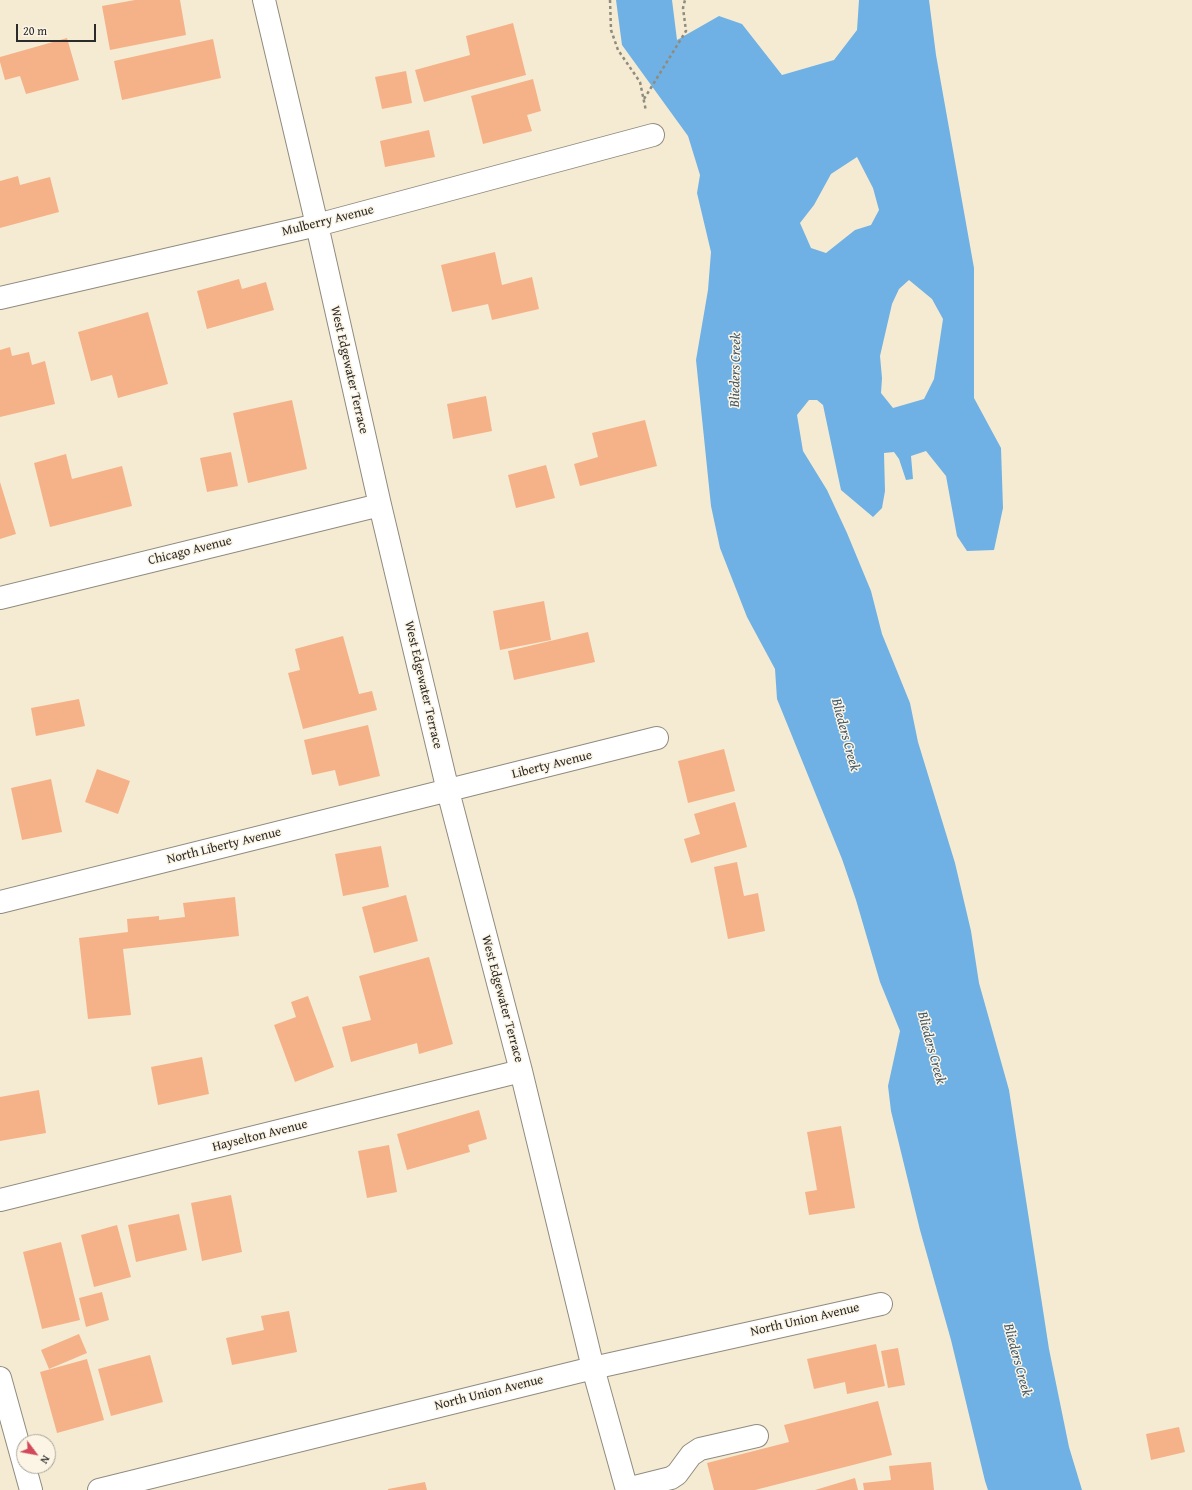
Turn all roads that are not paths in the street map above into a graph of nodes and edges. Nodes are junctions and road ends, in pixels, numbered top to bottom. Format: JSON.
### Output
{"nodes":[{"id":1,"x":264,"y":0,"type":"edge"},
{"id":2,"x":653,"y":135,"type":"dead end"},
{"id":3,"x":317,"y":225,"type":"junction"},
{"id":4,"x":0,"y":298,"type":"edge"},
{"id":5,"x":380,"y":505,"type":"junction"},
{"id":6,"x":0,"y":598,"type":"edge"},
{"id":7,"x":657,"y":738,"type":"dead end"},
{"id":8,"x":448,"y":791,"type":"junction"},
{"id":9,"x":0,"y":902,"type":"edge"},
{"id":10,"x":521,"y":1071,"type":"junction"},
{"id":11,"x":0,"y":1200,"type":"edge"},
{"id":12,"x":881,"y":1304,"type":"dead end"},
{"id":13,"x":593,"y":1368,"type":"junction"},
{"id":14,"x":0,"y":1378,"type":"edge"},
{"id":15,"x":757,"y":1436,"type":"dead end"},
{"id":16,"x":30,"y":1490,"type":"edge"},
{"id":17,"x":99,"y":1490,"type":"edge"},
{"id":18,"x":627,"y":1490,"type":"edge"}],
"edges":[{"from":1,"to":3,"type":"street","name":"West Edgewater Terrace"},
{"from":2,"to":3,"type":"street","name":"Mulberry Avenue"},
{"from":3,"to":4,"type":"street","name":"Mulberry Avenue"},
{"from":3,"to":5,"type":"street","name":"West Edgewater Terrace"},
{"from":5,"to":6,"type":"street","name":"Chicago Avenue"},
{"from":5,"to":8,"type":"street","name":"West Edgewater Terrace"},
{"from":7,"to":8,"type":"street","name":"Liberty Avenue"},
{"from":8,"to":9,"type":"street","name":"North Liberty Avenue"},
{"from":8,"to":10,"type":"street","name":"West Edgewater Terrace"},
{"from":10,"to":11,"type":"street","name":"Hayselton Avenue"},
{"from":10,"to":13,"type":"street","name":"West Edgewater Terrace"},
{"from":12,"to":13,"type":"street","name":"North Union Avenue"},
{"from":13,"to":17,"type":"street","name":"North Union Avenue"},
{"from":13,"to":18,"type":"street","name":"West Edgewater Terrace"},
{"from":14,"to":16,"type":"street"},
{"from":15,"to":18,"type":"street"}]}
